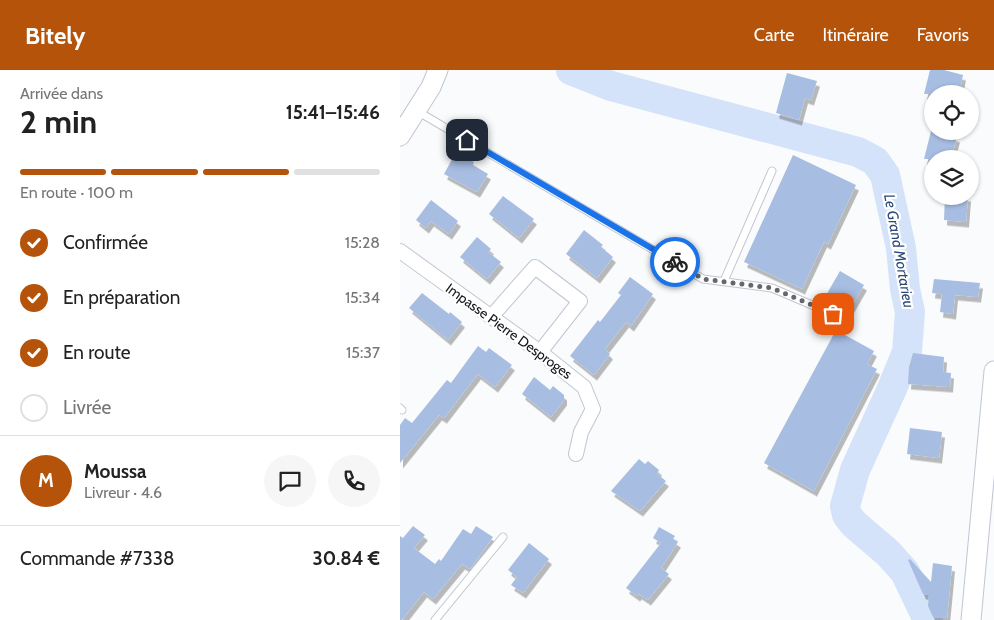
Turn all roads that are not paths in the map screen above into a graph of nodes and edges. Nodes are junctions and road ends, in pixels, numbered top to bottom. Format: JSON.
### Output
{"nodes":[{"id":1,"x":438,"y":70,"type":"edge"},
{"id":2,"x":417,"y":110,"type":"junction"},
{"id":3,"x":400,"y":136,"type":"edge"},
{"id":4,"x":772,"y":171,"type":"dead end"},
{"id":5,"x":400,"y":251,"type":"edge"},
{"id":6,"x":724,"y":281,"type":"junction"},
{"id":7,"x":833,"y":314,"type":"dead end"},
{"id":8,"x":491,"y":317,"type":"junction"},
{"id":9,"x":540,"y":352,"type":"junction"},
{"id":10,"x":994,"y":371,"type":"edge"},
{"id":11,"x":576,"y":454,"type":"dead end"},
{"id":12,"x":503,"y":537,"type":"dead end"},
{"id":13,"x":436,"y":620,"type":"edge"},
{"id":14,"x":971,"y":620,"type":"edge"}],
"edges":[{"from":1,"to":2,"type":"main road"},
{"from":2,"to":3,"type":"main road"},
{"from":2,"to":6,"type":"lane"},
{"from":4,"to":6,"type":"lane"},
{"from":5,"to":8,"type":"street","name":"Impasse Pierre Desproges"},
{"from":6,"to":7,"type":"lane"},
{"from":8,"to":9,"type":"street","name":"Impasse Pierre Desproges"},
{"from":8,"to":9,"type":"street"},
{"from":9,"to":11,"type":"street","name":"Impasse Pierre Desproges"},
{"from":10,"to":14,"type":"main road"},
{"from":12,"to":13,"type":"lane"}]}
